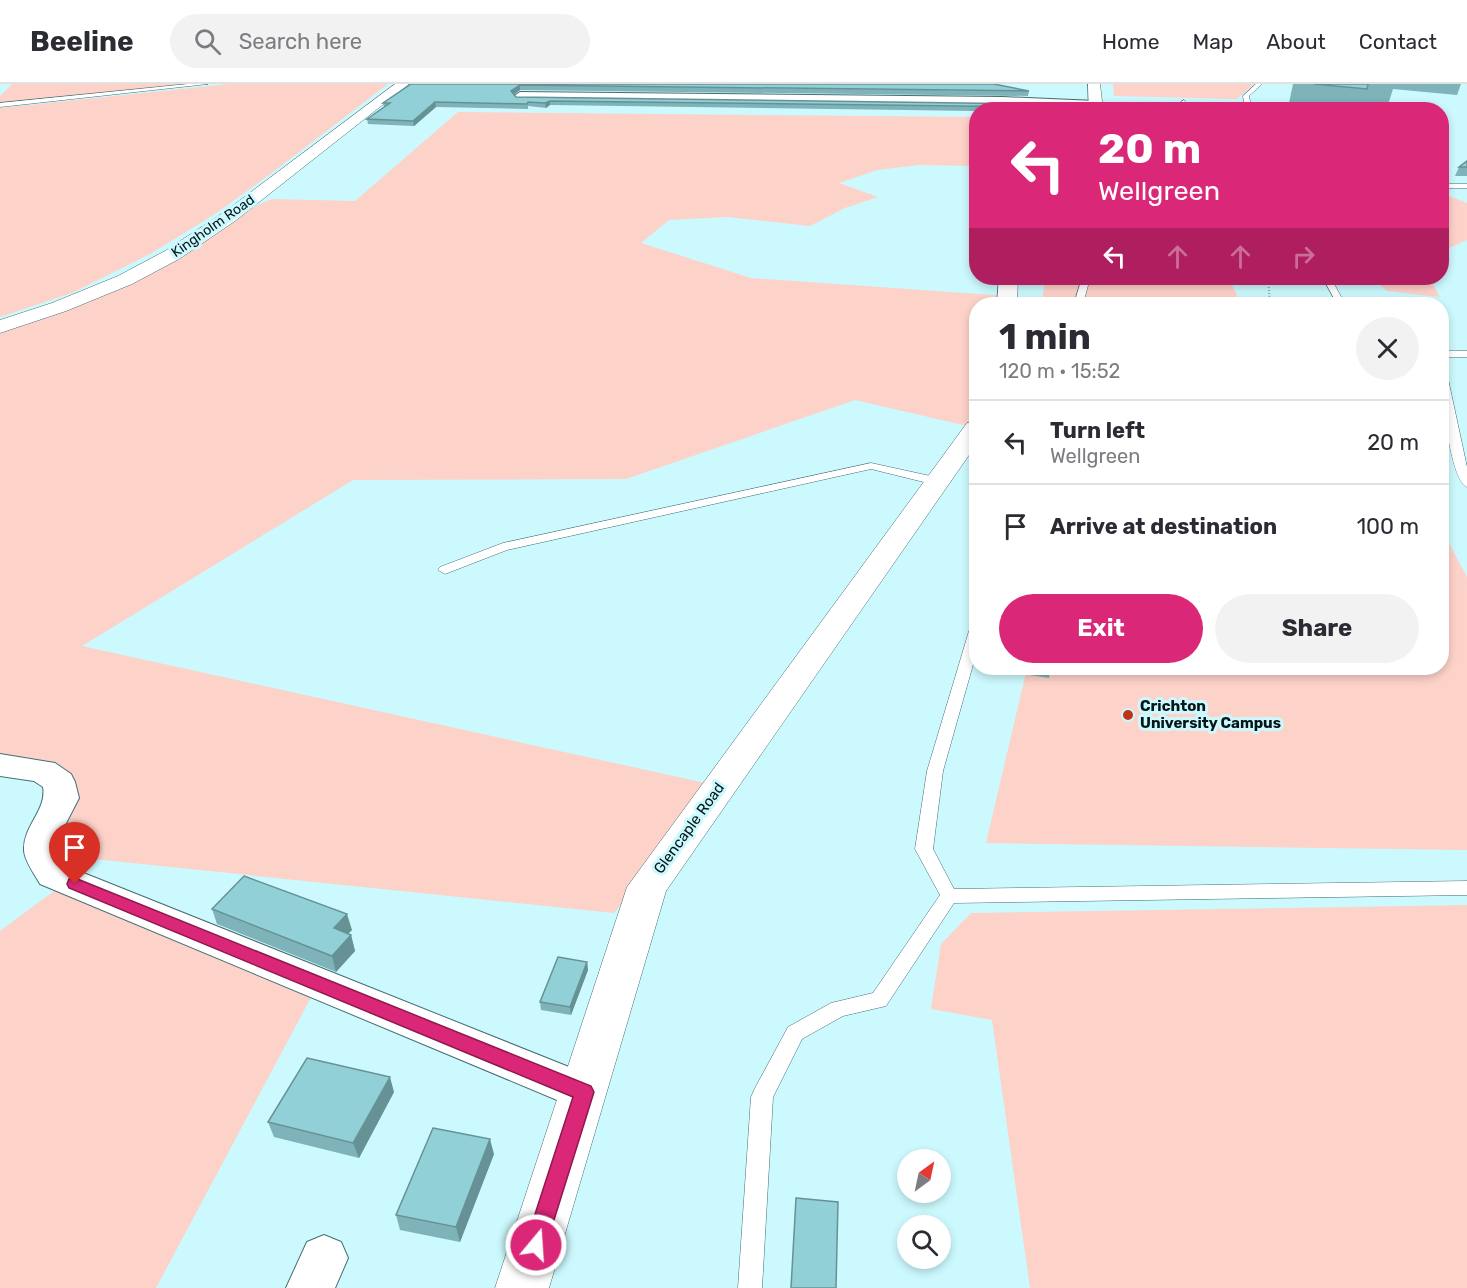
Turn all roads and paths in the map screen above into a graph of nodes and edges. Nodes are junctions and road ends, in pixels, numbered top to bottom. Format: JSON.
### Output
{"nodes":[{"id":1,"x":205,"y":84,"type":"edge"},
{"id":2,"x":403,"y":84,"type":"edge"},
{"id":3,"x":532,"y":84,"type":"edge"},
{"id":4,"x":912,"y":84,"type":"edge"},
{"id":5,"x":1094,"y":84,"type":"edge"},
{"id":6,"x":1259,"y":84,"type":"edge"},
{"id":7,"x":916,"y":100,"type":"junction"},
{"id":8,"x":969,"y":102,"type":"edge"},
{"id":9,"x":1096,"y":102,"type":"edge"},
{"id":10,"x":1247,"y":102,"type":"edge"},
{"id":11,"x":0,"y":105,"type":"edge"},
{"id":12,"x":1449,"y":186,"type":"edge"},
{"id":13,"x":1467,"y":186,"type":"edge"},
{"id":14,"x":1449,"y":187,"type":"edge"},
{"id":15,"x":1467,"y":196,"type":"edge"},
{"id":16,"x":0,"y":327,"type":"edge"},
{"id":17,"x":1449,"y":354,"type":"edge"},
{"id":18,"x":1467,"y":354,"type":"edge"},
{"id":19,"x":1449,"y":406,"type":"edge"},
{"id":20,"x":1454,"y":429,"type":"junction"},
{"id":21,"x":1467,"y":430,"type":"edge"},
{"id":22,"x":969,"y":438,"type":"edge"},
{"id":23,"x":940,"y":482,"type":"junction"},
{"id":24,"x":1467,"y":483,"type":"edge"},
{"id":25,"x":445,"y":570,"type":"dead end"},
{"id":26,"x":969,"y":655,"type":"edge"},
{"id":27,"x":0,"y":765,"type":"edge"},
{"id":28,"x":1467,"y":888,"type":"edge"},
{"id":29,"x":949,"y":896,"type":"junction"},
{"id":30,"x":584,"y":1092,"type":"junction"},
{"id":31,"x":522,"y":1288,"type":"edge"},
{"id":32,"x":750,"y":1288,"type":"edge"}],
"edges":[{"from":1,"to":11,"type":"lane"},
{"from":2,"to":16,"type":"main road","name":"Kingholm Road"},
{"from":3,"to":7,"type":"street"},
{"from":4,"to":7,"type":"street"},
{"from":5,"to":9,"type":"main road"},
{"from":6,"to":10,"type":"lane"},
{"from":7,"to":8,"type":"street"},
{"from":12,"to":13,"type":"lane"},
{"from":14,"to":15,"type":"lane"},
{"from":17,"to":18,"type":"lane"},
{"from":19,"to":20,"type":"lane"},
{"from":20,"to":21,"type":"lane"},
{"from":20,"to":24,"type":"lane"},
{"from":22,"to":23,"type":"main road","name":"Glencaple Road"},
{"from":23,"to":25,"type":"lane"},
{"from":23,"to":30,"type":"main road","name":"Glencaple Road"},
{"from":26,"to":29,"type":"lane"},
{"from":27,"to":30,"type":"street"},
{"from":28,"to":29,"type":"lane"},
{"from":29,"to":32,"type":"lane"},
{"from":30,"to":31,"type":"main road","name":"Glencaple Road"}]}
